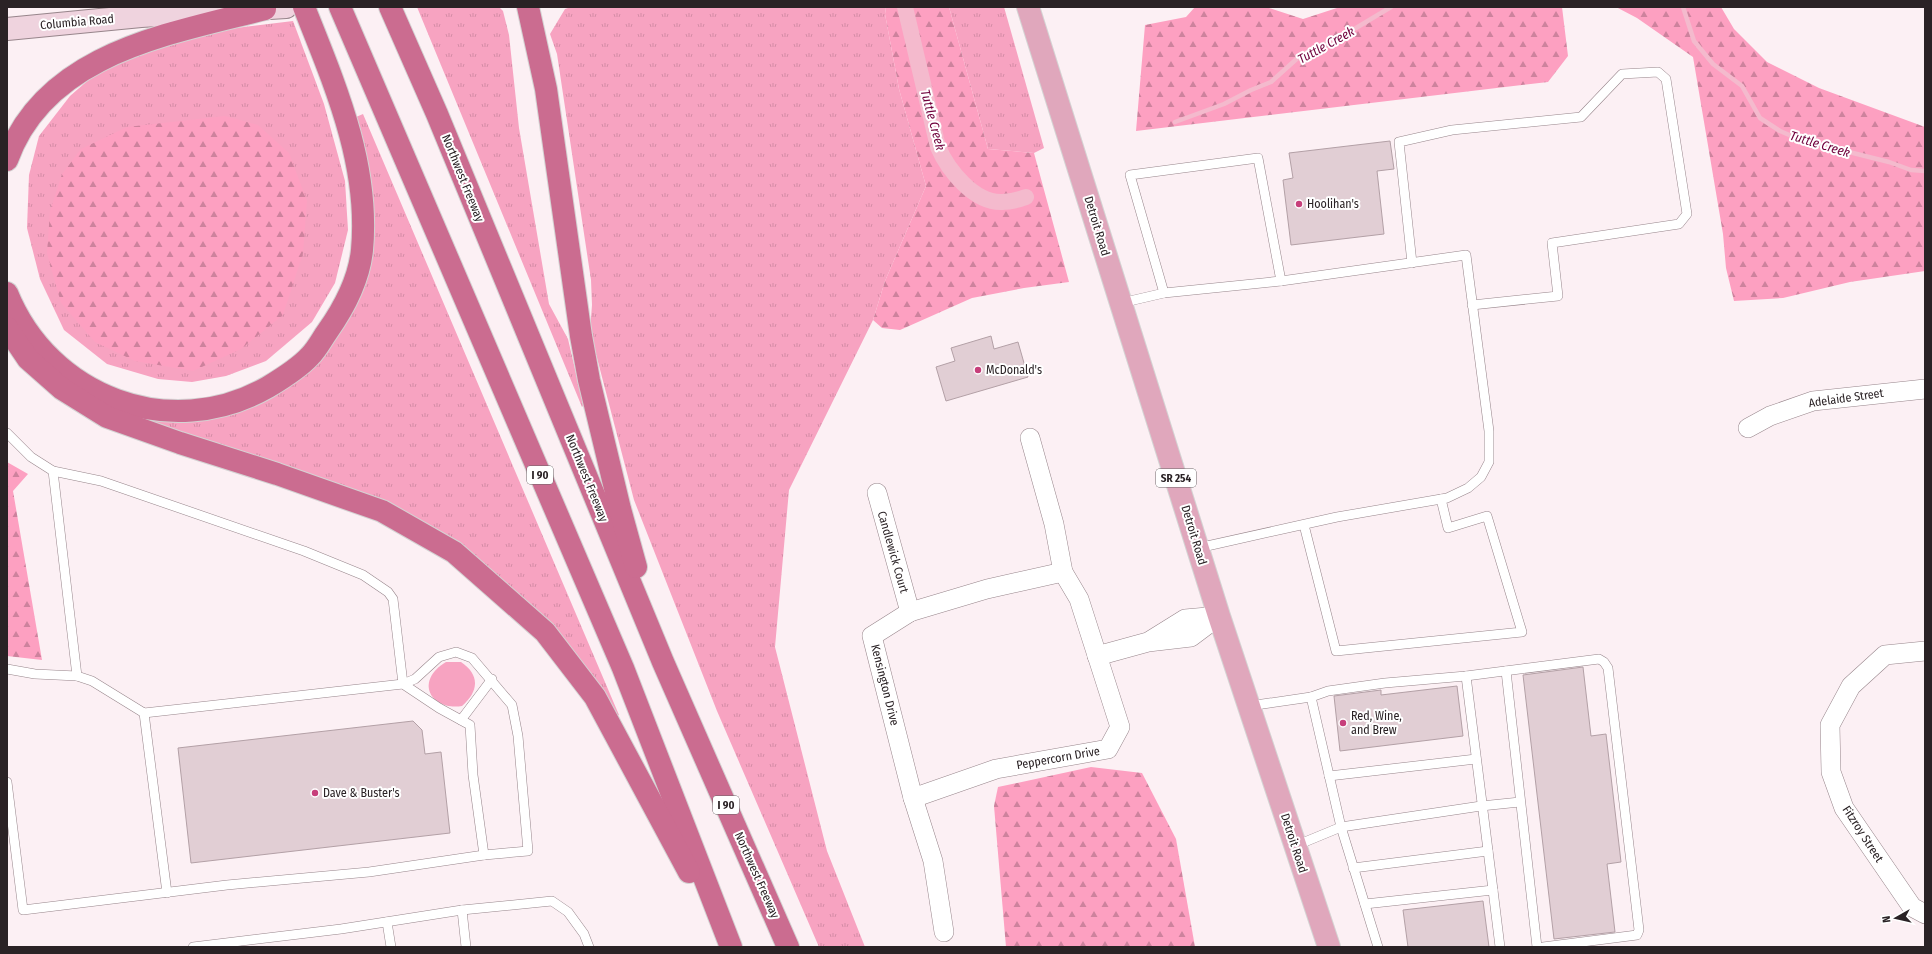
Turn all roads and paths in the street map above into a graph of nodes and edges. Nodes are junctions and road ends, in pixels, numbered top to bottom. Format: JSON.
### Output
{"nodes":[{"id":1,"x":145,"y":7,"type":"edge"},
{"id":2,"x":304,"y":7,"type":"edge"},
{"id":3,"x":340,"y":7,"type":"edge"},
{"id":4,"x":390,"y":7,"type":"edge"},
{"id":5,"x":528,"y":7,"type":"edge"},
{"id":6,"x":1028,"y":7,"type":"edge"},
{"id":7,"x":276,"y":8,"type":"edge"},
{"id":8,"x":9,"y":29,"type":"edge"},
{"id":9,"x":7,"y":160,"type":"edge"},
{"id":10,"x":1412,"y":263,"type":"junction"},
{"id":11,"x":1281,"y":281,"type":"junction"},
{"id":12,"x":7,"y":293,"type":"edge"},
{"id":13,"x":1164,"y":293,"type":"junction"},
{"id":14,"x":1121,"y":303,"type":"junction"},
{"id":15,"x":1472,"y":305,"type":"junction"},
{"id":16,"x":7,"y":328,"type":"edge"},
{"id":17,"x":1925,"y":388,"type":"edge"},
{"id":18,"x":1748,"y":428,"type":"dead end"},
{"id":19,"x":7,"y":432,"type":"edge"},
{"id":20,"x":1030,"y":438,"type":"dead end"},
{"id":21,"x":53,"y":471,"type":"junction"},
{"id":22,"x":877,"y":493,"type":"dead end"},
{"id":23,"x":1441,"y":499,"type":"junction"},
{"id":24,"x":1304,"y":524,"type":"junction"},
{"id":25,"x":1198,"y":548,"type":"junction"},
{"id":26,"x":1063,"y":572,"type":"junction"},
{"id":27,"x":910,"y":612,"type":"junction"},
{"id":28,"x":1220,"y":616,"type":"junction"},
{"id":29,"x":1925,"y":651,"type":"edge"},
{"id":30,"x":1098,"y":656,"type":"junction"},
{"id":31,"x":663,"y":662,"type":"junction"},
{"id":32,"x":7,"y":669,"type":"edge"},
{"id":33,"x":1506,"y":671,"type":"junction"},
{"id":34,"x":77,"y":676,"type":"junction"},
{"id":35,"x":1466,"y":676,"type":"junction"},
{"id":36,"x":492,"y":679,"type":"junction"},
{"id":37,"x":403,"y":684,"type":"junction"},
{"id":38,"x":1311,"y":697,"type":"junction"},
{"id":39,"x":1249,"y":706,"type":"junction"},
{"id":40,"x":144,"y":712,"type":"junction"},
{"id":41,"x":461,"y":720,"type":"junction"},
{"id":42,"x":1476,"y":759,"type":"junction"},
{"id":43,"x":1329,"y":776,"type":"junction"},
{"id":44,"x":7,"y":782,"type":"edge"},
{"id":45,"x":913,"y":798,"type":"junction"},
{"id":46,"x":1520,"y":802,"type":"junction"},
{"id":47,"x":1481,"y":806,"type":"junction"},
{"id":48,"x":1340,"y":827,"type":"junction"},
{"id":49,"x":1296,"y":846,"type":"junction"},
{"id":50,"x":1488,"y":851,"type":"junction"},
{"id":51,"x":484,"y":855,"type":"junction"},
{"id":52,"x":1353,"y":868,"type":"junction"},
{"id":53,"x":1493,"y":890,"type":"junction"},
{"id":54,"x":166,"y":893,"type":"junction"},
{"id":55,"x":1365,"y":904,"type":"junction"},
{"id":56,"x":462,"y":910,"type":"junction"},
{"id":57,"x":1925,"y":914,"type":"edge"},
{"id":58,"x":387,"y":922,"type":"junction"},
{"id":59,"x":944,"y":932,"type":"dead end"},
{"id":60,"x":193,"y":947,"type":"edge"},
{"id":61,"x":391,"y":947,"type":"edge"},
{"id":62,"x":466,"y":947,"type":"edge"},
{"id":63,"x":589,"y":947,"type":"edge"},
{"id":64,"x":731,"y":947,"type":"edge"},
{"id":65,"x":788,"y":947,"type":"edge"},
{"id":66,"x":1329,"y":947,"type":"edge"},
{"id":67,"x":1378,"y":947,"type":"edge"},
{"id":68,"x":1500,"y":947,"type":"edge"},
{"id":69,"x":1537,"y":947,"type":"edge"},
{"id":70,"x":1543,"y":947,"type":"edge"}],
"edges":[{"from":1,"to":8,"type":"main road","name":"Columbia Road"},
{"from":2,"to":12,"type":"highway"},
{"from":3,"to":64,"type":"highway","number":"I 90"},
{"from":4,"to":31,"type":"highway","name":"Northwest Freeway","number":"I 90"},
{"from":5,"to":31,"type":"highway"},
{"from":6,"to":14,"type":"main road","name":"Detroit Road","number":"SR 254"},
{"from":7,"to":8,"type":"main road","name":"Columbia Road"},
{"from":7,"to":9,"type":"highway"},
{"from":10,"to":11,"type":"lane"},
{"from":10,"to":15,"type":"lane"},
{"from":10,"to":15,"type":"lane"},
{"from":11,"to":13,"type":"lane"},
{"from":11,"to":13,"type":"lane"},
{"from":13,"to":14,"type":"lane"},
{"from":14,"to":25,"type":"main road","name":"Detroit Road","number":"SR 254"},
{"from":15,"to":23,"type":"lane"},
{"from":16,"to":64,"type":"highway"},
{"from":17,"to":18,"type":"street","name":"Adelaide Street"},
{"from":19,"to":21,"type":"lane"},
{"from":20,"to":26,"type":"street","name":"Peppercorn Drive"},
{"from":21,"to":34,"type":"lane"},
{"from":21,"to":37,"type":"lane"},
{"from":22,"to":27,"type":"street","name":"Candlewick Court"},
{"from":23,"to":24,"type":"lane"},
{"from":23,"to":24,"type":"lane"},
{"from":24,"to":25,"type":"lane"},
{"from":25,"to":28,"type":"main road","name":"Detroit Road","number":"SR 254"},
{"from":26,"to":27,"type":"street","name":"Kensington Drive"},
{"from":26,"to":30,"type":"street","name":"Peppercorn Drive"},
{"from":27,"to":45,"type":"street","name":"Kensington Drive"},
{"from":28,"to":30,"type":"street"},
{"from":28,"to":39,"type":"main road","name":"Detroit Road","number":"SR 254"},
{"from":29,"to":57,"type":"street","name":"Fitzroy Street"},
{"from":30,"to":45,"type":"street","name":"Peppercorn Drive"},
{"from":31,"to":65,"type":"highway","name":"Northwest Freeway","number":"I 90"},
{"from":32,"to":34,"type":"lane"},
{"from":33,"to":35,"type":"lane"},
{"from":33,"to":46,"type":"lane"},
{"from":33,"to":70,"type":"lane"},
{"from":34,"to":40,"type":"lane"},
{"from":35,"to":38,"type":"lane"},
{"from":35,"to":42,"type":"lane"},
{"from":36,"to":37,"type":"lane"},
{"from":36,"to":41,"type":"lane"},
{"from":36,"to":51,"type":"lane"},
{"from":37,"to":40,"type":"lane"},
{"from":37,"to":41,"type":"lane"},
{"from":38,"to":39,"type":"lane"},
{"from":38,"to":43,"type":"lane"},
{"from":39,"to":49,"type":"main road","name":"Detroit Road","number":"SR 254"},
{"from":40,"to":54,"type":"lane"},
{"from":41,"to":51,"type":"lane"},
{"from":42,"to":43,"type":"lane"},
{"from":42,"to":47,"type":"lane"},
{"from":43,"to":48,"type":"lane"},
{"from":44,"to":54,"type":"lane"},
{"from":45,"to":59,"type":"street","name":"Kensington Drive"},
{"from":46,"to":47,"type":"lane"},
{"from":46,"to":69,"type":"lane"},
{"from":47,"to":48,"type":"lane"},
{"from":47,"to":50,"type":"lane"},
{"from":48,"to":49,"type":"lane"},
{"from":48,"to":52,"type":"lane"},
{"from":49,"to":66,"type":"main road","name":"Detroit Road","number":"SR 254"},
{"from":50,"to":52,"type":"lane"},
{"from":50,"to":53,"type":"lane"},
{"from":51,"to":54,"type":"lane"},
{"from":52,"to":55,"type":"lane"},
{"from":53,"to":55,"type":"lane"},
{"from":53,"to":68,"type":"lane"},
{"from":55,"to":67,"type":"lane"},
{"from":56,"to":58,"type":"lane"},
{"from":56,"to":62,"type":"lane"},
{"from":56,"to":63,"type":"lane"},
{"from":58,"to":60,"type":"lane"},
{"from":58,"to":61,"type":"lane"}]}
